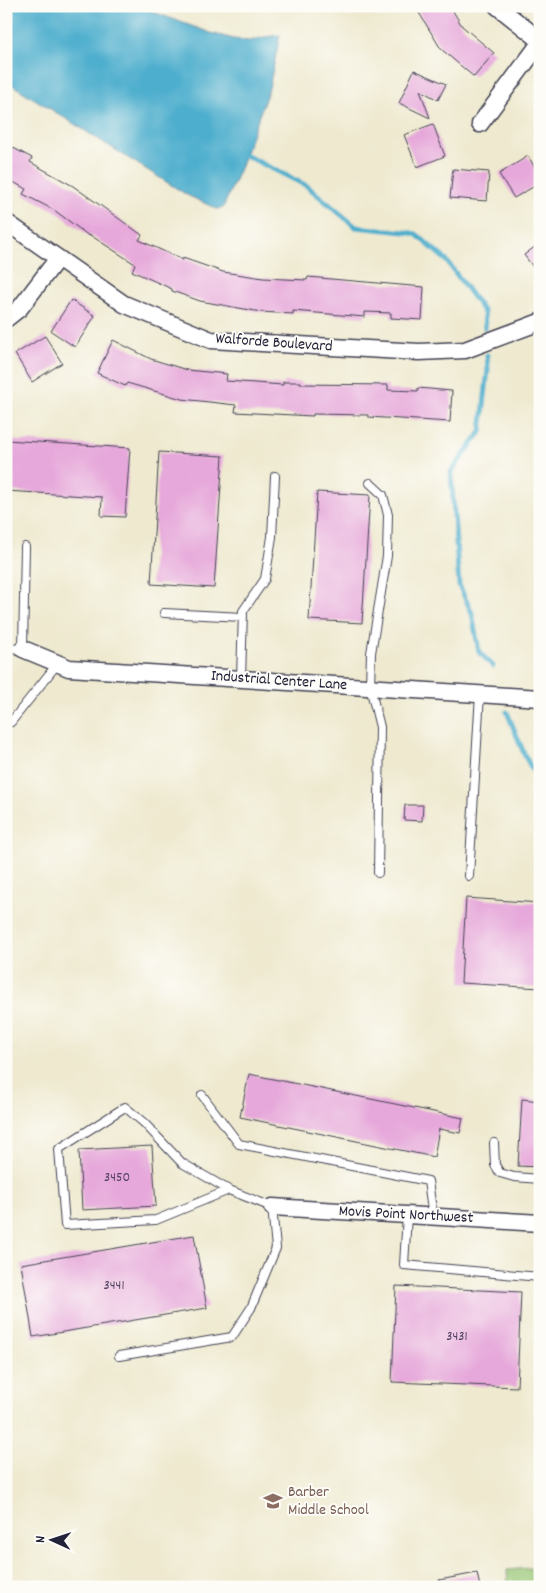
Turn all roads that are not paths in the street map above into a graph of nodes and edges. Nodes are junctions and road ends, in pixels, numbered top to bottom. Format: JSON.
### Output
{"nodes":[{"id":1,"x":497,"y":6,"type":"edge"},
{"id":2,"x":540,"y":42,"type":"edge"},
{"id":3,"x":480,"y":124,"type":"dead end"},
{"id":4,"x":6,"y":222,"type":"edge"},
{"id":5,"x":58,"y":258,"type":"junction"},
{"id":6,"x":6,"y":319,"type":"edge"},
{"id":7,"x":540,"y":322,"type":"edge"},
{"id":8,"x":275,"y":476,"type":"dead end"},
{"id":9,"x":370,"y":483,"type":"dead end"},
{"id":10,"x":25,"y":547,"type":"dead end"},
{"id":11,"x":164,"y":613,"type":"dead end"},
{"id":12,"x":243,"y":617,"type":"junction"},
{"id":13,"x":14,"y":648,"type":"edge"},
{"id":14,"x":58,"y":663,"type":"junction"},
{"id":15,"x":241,"y":679,"type":"junction"},
{"id":16,"x":370,"y":687,"type":"junction"},
{"id":17,"x":480,"y":694,"type":"junction"},
{"id":18,"x":540,"y":698,"type":"edge"},
{"id":19,"x":6,"y":724,"type":"edge"},
{"id":20,"x":378,"y":873,"type":"dead end"},
{"id":21,"x":469,"y":876,"type":"dead end"},
{"id":22,"x":202,"y":1096,"type":"dead end"},
{"id":23,"x":494,"y":1143,"type":"dead end"},
{"id":24,"x":540,"y":1179,"type":"edge"},
{"id":25,"x":229,"y":1190,"type":"junction"},
{"id":26,"x":272,"y":1208,"type":"junction"},
{"id":27,"x":407,"y":1215,"type":"junction"},
{"id":28,"x":433,"y":1217,"type":"junction"},
{"id":29,"x":540,"y":1223,"type":"edge"},
{"id":30,"x":540,"y":1277,"type":"edge"},
{"id":31,"x":119,"y":1356,"type":"dead end"}],
"edges":[{"from":1,"to":2,"type":"street"},
{"from":2,"to":3,"type":"street"},
{"from":4,"to":5,"type":"street","name":"Walforde Boulevard"},
{"from":5,"to":6,"type":"street"},
{"from":5,"to":7,"type":"street","name":"Walforde Boulevard"},
{"from":8,"to":12,"type":"lane"},
{"from":9,"to":16,"type":"lane"},
{"from":10,"to":13,"type":"lane"},
{"from":11,"to":12,"type":"lane"},
{"from":12,"to":15,"type":"lane"},
{"from":13,"to":14,"type":"street","name":"Industrial Center Lane"},
{"from":14,"to":15,"type":"street","name":"Industrial Center Lane"},
{"from":14,"to":19,"type":"lane"},
{"from":15,"to":16,"type":"street","name":"Industrial Center Lane"},
{"from":16,"to":17,"type":"street","name":"Industrial Center Lane"},
{"from":16,"to":20,"type":"lane"},
{"from":17,"to":18,"type":"street","name":"Industrial Center Lane"},
{"from":17,"to":21,"type":"lane"},
{"from":22,"to":28,"type":"lane"},
{"from":23,"to":24,"type":"lane"},
{"from":25,"to":25,"type":"lane"},
{"from":25,"to":26,"type":"lane"},
{"from":26,"to":27,"type":"street","name":"Movis Point Northwest"},
{"from":26,"to":31,"type":"lane"},
{"from":27,"to":28,"type":"street","name":"Movis Point Northwest"},
{"from":27,"to":30,"type":"lane"},
{"from":28,"to":29,"type":"street","name":"Movis Point Northwest"}]}
